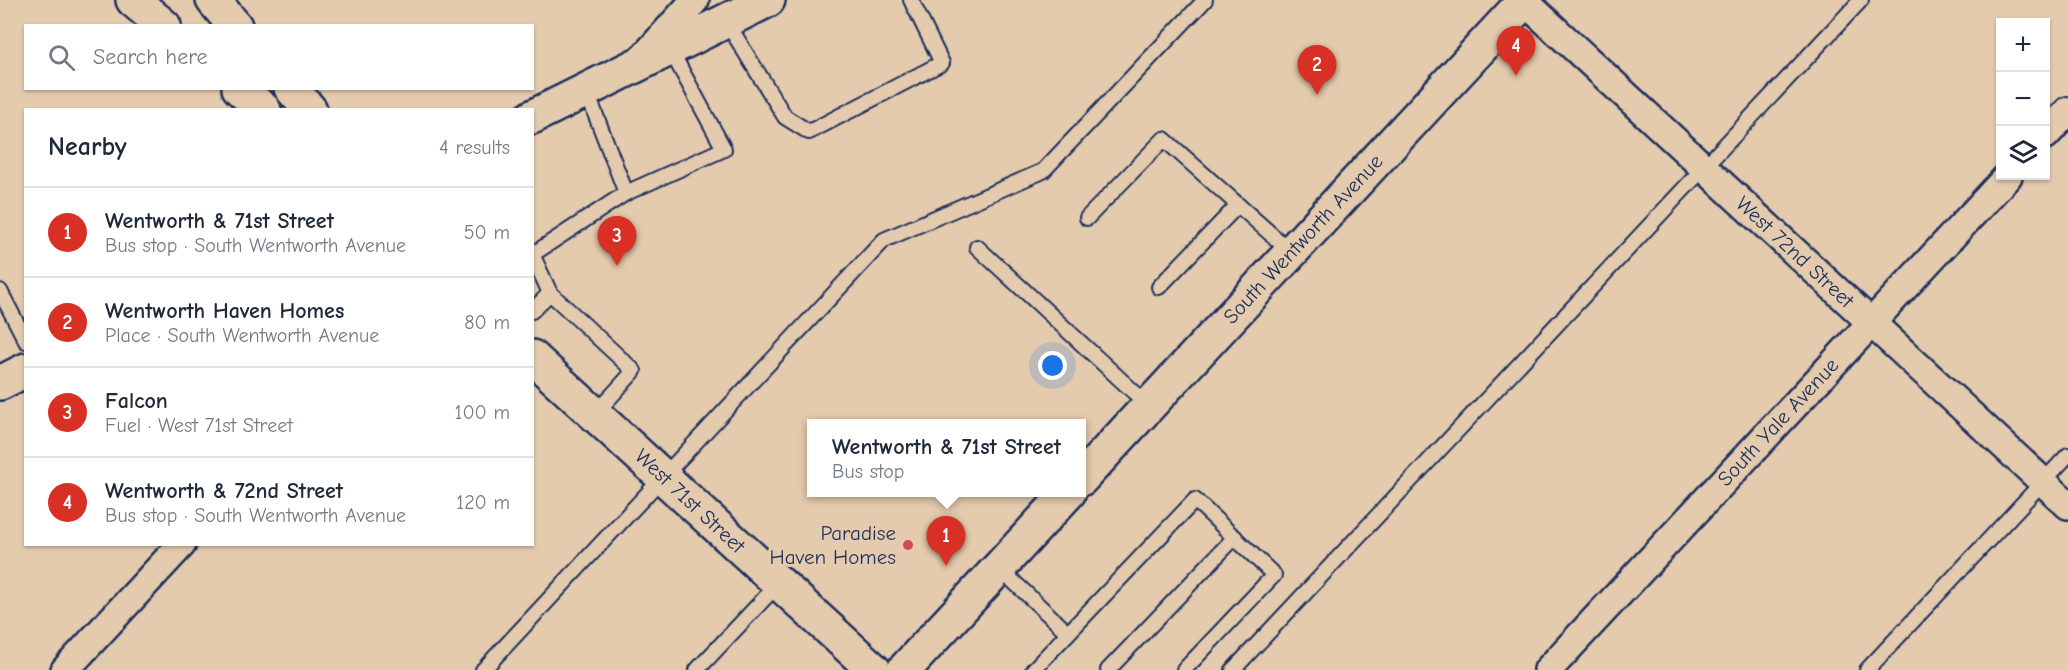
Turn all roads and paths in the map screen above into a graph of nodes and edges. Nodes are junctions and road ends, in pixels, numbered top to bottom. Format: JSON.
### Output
{"nodes":[{"id":1,"x":133,"y":0,"type":"edge"},
{"id":2,"x":213,"y":0,"type":"edge"},
{"id":3,"x":695,"y":0,"type":"edge"},
{"id":4,"x":768,"y":0,"type":"edge"},
{"id":5,"x":911,"y":0,"type":"edge"},
{"id":6,"x":1205,"y":0,"type":"edge"},
{"id":7,"x":1524,"y":0,"type":"edge"},
{"id":8,"x":1861,"y":0,"type":"edge"},
{"id":9,"x":726,"y":21,"type":"junction"},
{"id":10,"x":162,"y":24,"type":"edge"},
{"id":11,"x":233,"y":24,"type":"edge"},
{"id":12,"x":670,"y":49,"type":"junction"},
{"id":13,"x":637,"y":65,"type":"junction"},
{"id":14,"x":241,"y":90,"type":"edge"},
{"id":15,"x":293,"y":90,"type":"edge"},
{"id":16,"x":586,"y":90,"type":"junction"},
{"id":17,"x":262,"y":108,"type":"edge"},
{"id":18,"x":308,"y":108,"type":"edge"},
{"id":19,"x":2068,"y":111,"type":"edge"},
{"id":20,"x":534,"y":116,"type":"edge"},
{"id":21,"x":2050,"y":131,"type":"edge"},
{"id":22,"x":1704,"y":168,"type":"junction"},
{"id":23,"x":2004,"y":180,"type":"edge"},
{"id":24,"x":626,"y":193,"type":"junction"},
{"id":25,"x":1238,"y":205,"type":"junction"},
{"id":26,"x":1087,"y":218,"type":"dead end"},
{"id":27,"x":977,"y":247,"type":"dead end"},
{"id":28,"x":1291,"y":252,"type":"junction"},
{"id":29,"x":534,"y":253,"type":"edge"},
{"id":30,"x":534,"y":256,"type":"edge"},
{"id":31,"x":1159,"y":287,"type":"dead end"},
{"id":32,"x":0,"y":291,"type":"edge"},
{"id":33,"x":550,"y":292,"type":"junction"},
{"id":34,"x":534,"y":309,"type":"edge"},
{"id":35,"x":1870,"y":322,"type":"junction"},
{"id":36,"x":24,"y":338,"type":"edge"},
{"id":37,"x":534,"y":359,"type":"edge"},
{"id":38,"x":24,"y":371,"type":"edge"},
{"id":39,"x":0,"y":383,"type":"edge"},
{"id":40,"x":1149,"y":406,"type":"junction"},
{"id":41,"x":595,"y":414,"type":"junction"},
{"id":42,"x":2068,"y":455,"type":"edge"},
{"id":43,"x":1086,"y":474,"type":"edge"},
{"id":44,"x":663,"y":477,"type":"junction"},
{"id":45,"x":2043,"y":482,"type":"junction"},
{"id":46,"x":1064,"y":497,"type":"edge"},
{"id":47,"x":2068,"y":505,"type":"edge"},
{"id":48,"x":1235,"y":537,"type":"junction"},
{"id":49,"x":180,"y":546,"type":"edge"},
{"id":50,"x":999,"y":568,"type":"junction"},
{"id":51,"x":778,"y":583,"type":"junction"},
{"id":52,"x":1068,"y":633,"type":"junction"},
{"id":53,"x":65,"y":670,"type":"edge"},
{"id":54,"x":483,"y":670,"type":"edge"},
{"id":55,"x":697,"y":670,"type":"edge"},
{"id":56,"x":874,"y":670,"type":"edge"},
{"id":57,"x":904,"y":670,"type":"edge"},
{"id":58,"x":1034,"y":670,"type":"edge"},
{"id":59,"x":1108,"y":670,"type":"edge"},
{"id":60,"x":1184,"y":670,"type":"edge"},
{"id":61,"x":1233,"y":670,"type":"edge"},
{"id":62,"x":1548,"y":670,"type":"edge"},
{"id":63,"x":1867,"y":670,"type":"edge"}],
"edges":[{"from":1,"to":10,"type":"main road"},
{"from":2,"to":11,"type":"main road"},
{"from":3,"to":13,"type":"street"},
{"from":4,"to":9,"type":"main road"},
{"from":5,"to":9,"type":"lane"},
{"from":6,"to":44,"type":"lane"},
{"from":7,"to":22,"type":"street","name":"West 72nd Street"},
{"from":7,"to":28,"type":"main road","name":"South Wentworth Avenue"},
{"from":8,"to":22,"type":"lane"},
{"from":9,"to":12,"type":"main road"},
{"from":12,"to":13,"type":"main road"},
{"from":12,"to":24,"type":"lane"},
{"from":13,"to":16,"type":"main road"},
{"from":14,"to":17,"type":"main road"},
{"from":15,"to":18,"type":"main road"},
{"from":16,"to":20,"type":"main road"},
{"from":16,"to":24,"type":"lane"},
{"from":19,"to":21,"type":"street"},
{"from":22,"to":35,"type":"street","name":"West 72nd Street"},
{"from":22,"to":61,"type":"lane"},
{"from":23,"to":35,"type":"street","name":"South Yale Avenue"},
{"from":24,"to":29,"type":"lane"},
{"from":25,"to":26,"type":"lane"},
{"from":25,"to":28,"type":"lane"},
{"from":25,"to":31,"type":"lane"},
{"from":27,"to":40,"type":"lane"},
{"from":28,"to":40,"type":"main road","name":"South Wentworth Avenue"},
{"from":30,"to":33,"type":"lane"},
{"from":32,"to":36,"type":"lane"},
{"from":33,"to":34,"type":"lane"},
{"from":33,"to":41,"type":"lane"},
{"from":35,"to":45,"type":"street","name":"West 72nd Street"},
{"from":35,"to":62,"type":"street","name":"South Yale Avenue"},
{"from":37,"to":41,"type":"main road","name":"West 71st Street"},
{"from":38,"to":39,"type":"main road"},
{"from":40,"to":43,"type":"main road","name":"South Wentworth Avenue"},
{"from":41,"to":44,"type":"main road","name":"West 71st Street"},
{"from":42,"to":45,"type":"lane"},
{"from":44,"to":51,"type":"main road","name":"West 71st Street"},
{"from":44,"to":54,"type":"lane"},
{"from":45,"to":47,"type":"street","name":"West 72nd Street"},
{"from":45,"to":63,"type":"lane"},
{"from":46,"to":50,"type":"main road"},
{"from":48,"to":52,"type":"lane"},
{"from":48,"to":59,"type":"lane"},
{"from":48,"to":60,"type":"lane"},
{"from":49,"to":53,"type":"street"},
{"from":50,"to":52,"type":"lane"},
{"from":50,"to":57,"type":"main road"},
{"from":51,"to":55,"type":"lane"},
{"from":51,"to":56,"type":"main road","name":"West 71st Street"},
{"from":52,"to":58,"type":"lane"}]}
